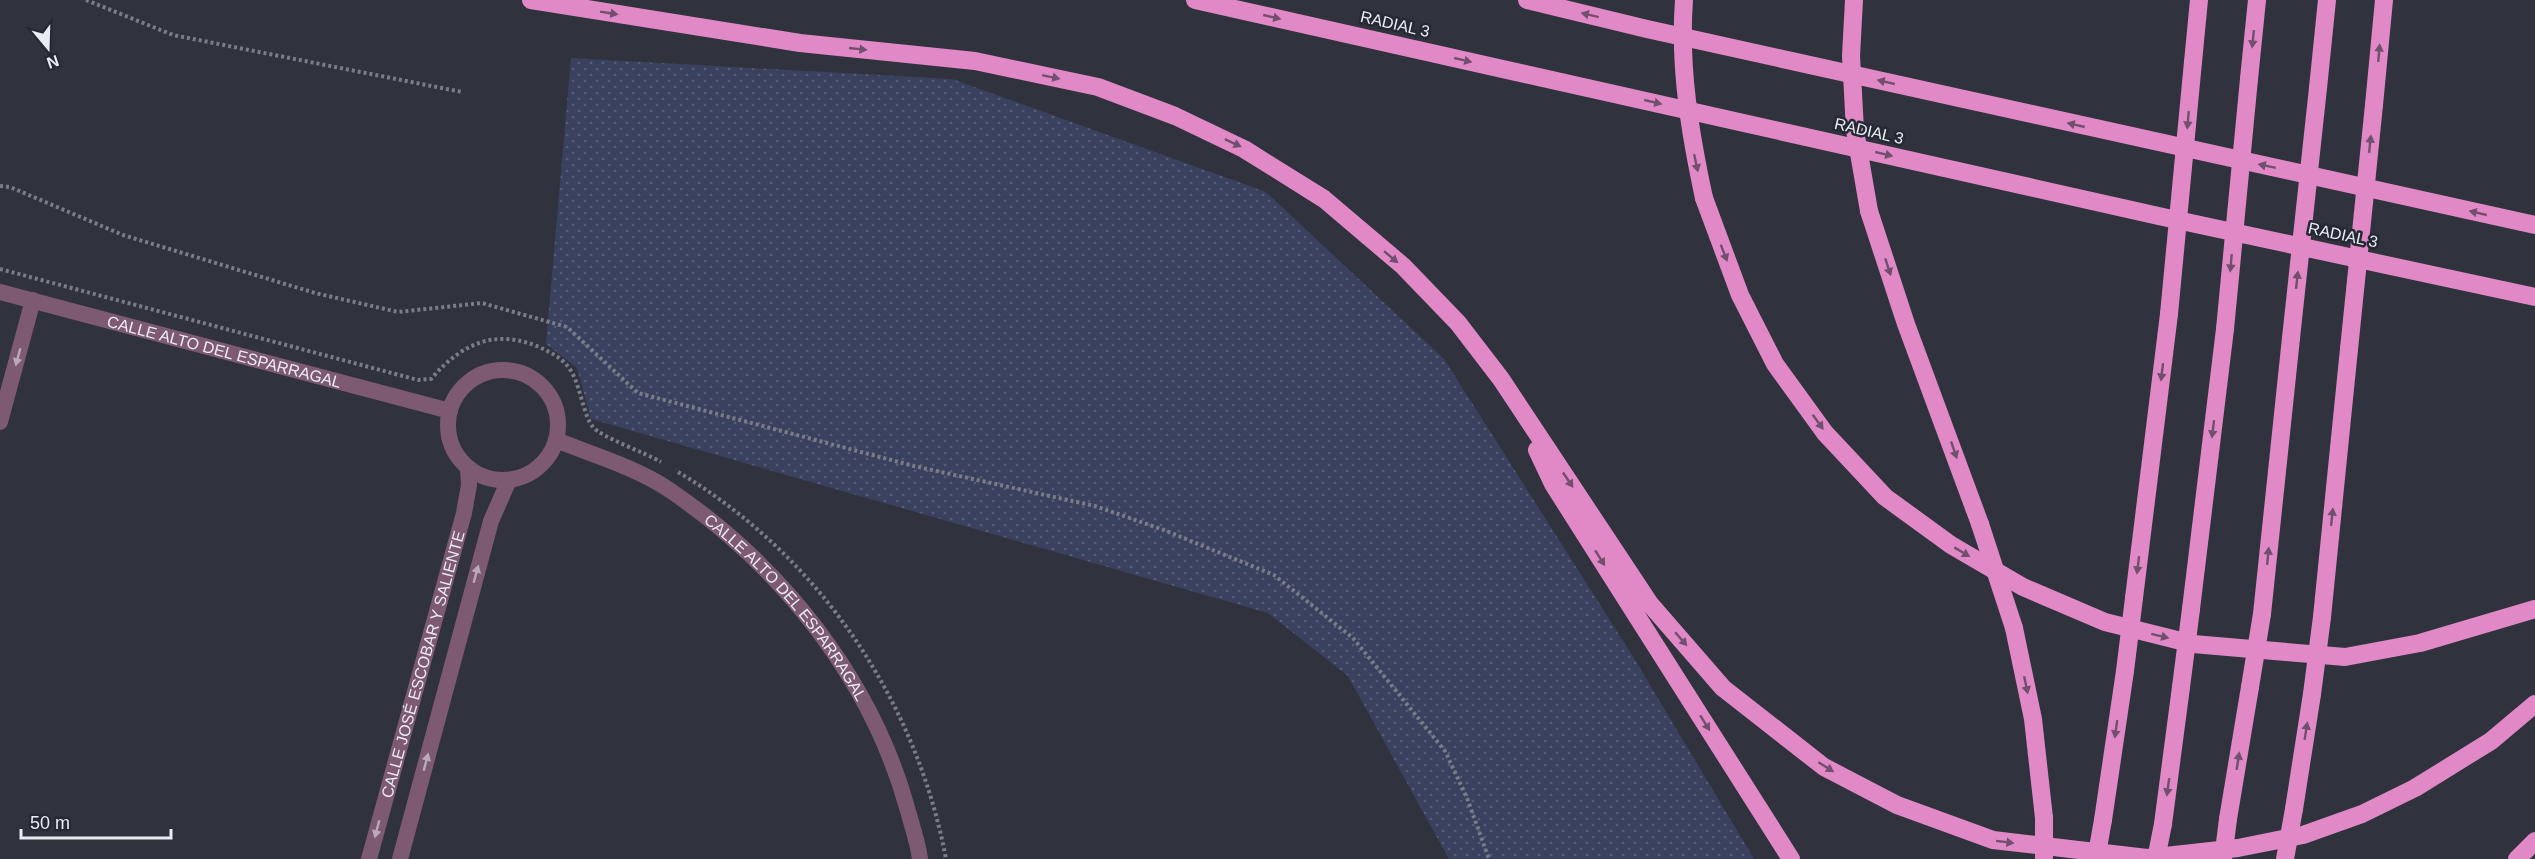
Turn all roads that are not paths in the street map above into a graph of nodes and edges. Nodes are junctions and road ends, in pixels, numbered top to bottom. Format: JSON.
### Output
{"nodes":[{"id":1,"x":531,"y":0,"type":"edge"},
{"id":2,"x":1195,"y":0,"type":"edge"},
{"id":3,"x":1527,"y":0,"type":"edge"},
{"id":4,"x":1684,"y":0,"type":"edge"},
{"id":5,"x":1854,"y":0,"type":"edge"},
{"id":6,"x":2199,"y":0,"type":"edge"},
{"id":7,"x":2257,"y":0,"type":"edge"},
{"id":8,"x":2327,"y":0,"type":"edge"},
{"id":9,"x":2384,"y":0,"type":"edge"},
{"id":10,"x":2535,"y":225,"type":"edge"},
{"id":11,"x":0,"y":292,"type":"edge"},
{"id":12,"x":2535,"y":297,"type":"edge"},
{"id":13,"x":33,"y":300,"type":"junction"},
{"id":14,"x":1501,"y":379,"type":"junction"},
{"id":15,"x":450,"y":411,"type":"junction"},
{"id":16,"x":0,"y":422,"type":"edge"},
{"id":17,"x":556,"y":440,"type":"junction"},
{"id":18,"x":468,"y":468,"type":"junction"},
{"id":19,"x":509,"y":480,"type":"junction"},
{"id":20,"x":2535,"y":609,"type":"edge"},
{"id":21,"x":2535,"y":704,"type":"edge"},
{"id":22,"x":2535,"y":841,"type":"edge"},
{"id":23,"x":369,"y":859,"type":"edge"},
{"id":24,"x":400,"y":859,"type":"edge"},
{"id":25,"x":920,"y":859,"type":"edge"},
{"id":26,"x":1791,"y":859,"type":"edge"},
{"id":27,"x":2044,"y":859,"type":"edge"},
{"id":28,"x":2096,"y":859,"type":"edge"},
{"id":29,"x":2156,"y":859,"type":"edge"},
{"id":30,"x":2223,"y":859,"type":"edge"},
{"id":31,"x":2285,"y":859,"type":"edge"},
{"id":32,"x":2517,"y":859,"type":"edge"}],
"edges":[{"from":1,"to":14,"type":"highway","one_way":true},
{"from":2,"to":12,"type":"highway","name":"RADIAL 3","one_way":true},
{"from":10,"to":3,"type":"highway","one_way":true},
{"from":4,"to":20,"type":"highway","one_way":true,"bridge":true},
{"from":5,"to":27,"type":"highway","one_way":true,"bridge":true},
{"from":6,"to":28,"type":"highway","one_way":true,"bridge":true},
{"from":7,"to":29,"type":"highway","one_way":true,"bridge":true},
{"from":30,"to":8,"type":"highway","one_way":true,"bridge":true},
{"from":31,"to":9,"type":"highway","one_way":true,"bridge":true},
{"from":11,"to":13,"type":"street","name":"CALLE ALTO DEL ESPARRAGAL"},
{"from":13,"to":15,"type":"street","name":"CALLE ALTO DEL ESPARRAGAL"},
{"from":13,"to":16,"type":"street","one_way":true},
{"from":14,"to":21,"type":"highway","one_way":true},
{"from":14,"to":26,"type":"highway","one_way":true},
{"from":15,"to":17,"type":"street"},
{"from":15,"to":18,"type":"street"},
{"from":17,"to":19,"type":"street"},
{"from":17,"to":25,"type":"street","name":"CALLE ALTO DEL ESPARRAGAL"},
{"from":18,"to":19,"type":"street"},
{"from":18,"to":23,"type":"street","name":"CALLE JOSÉ ESCOBAR Y SALIENTE","one_way":true},
{"from":24,"to":19,"type":"street","name":"CALLE JOSÉ ESCOBAR Y SALIENTE","one_way":true},
{"from":22,"to":32,"type":"highway"}]}
